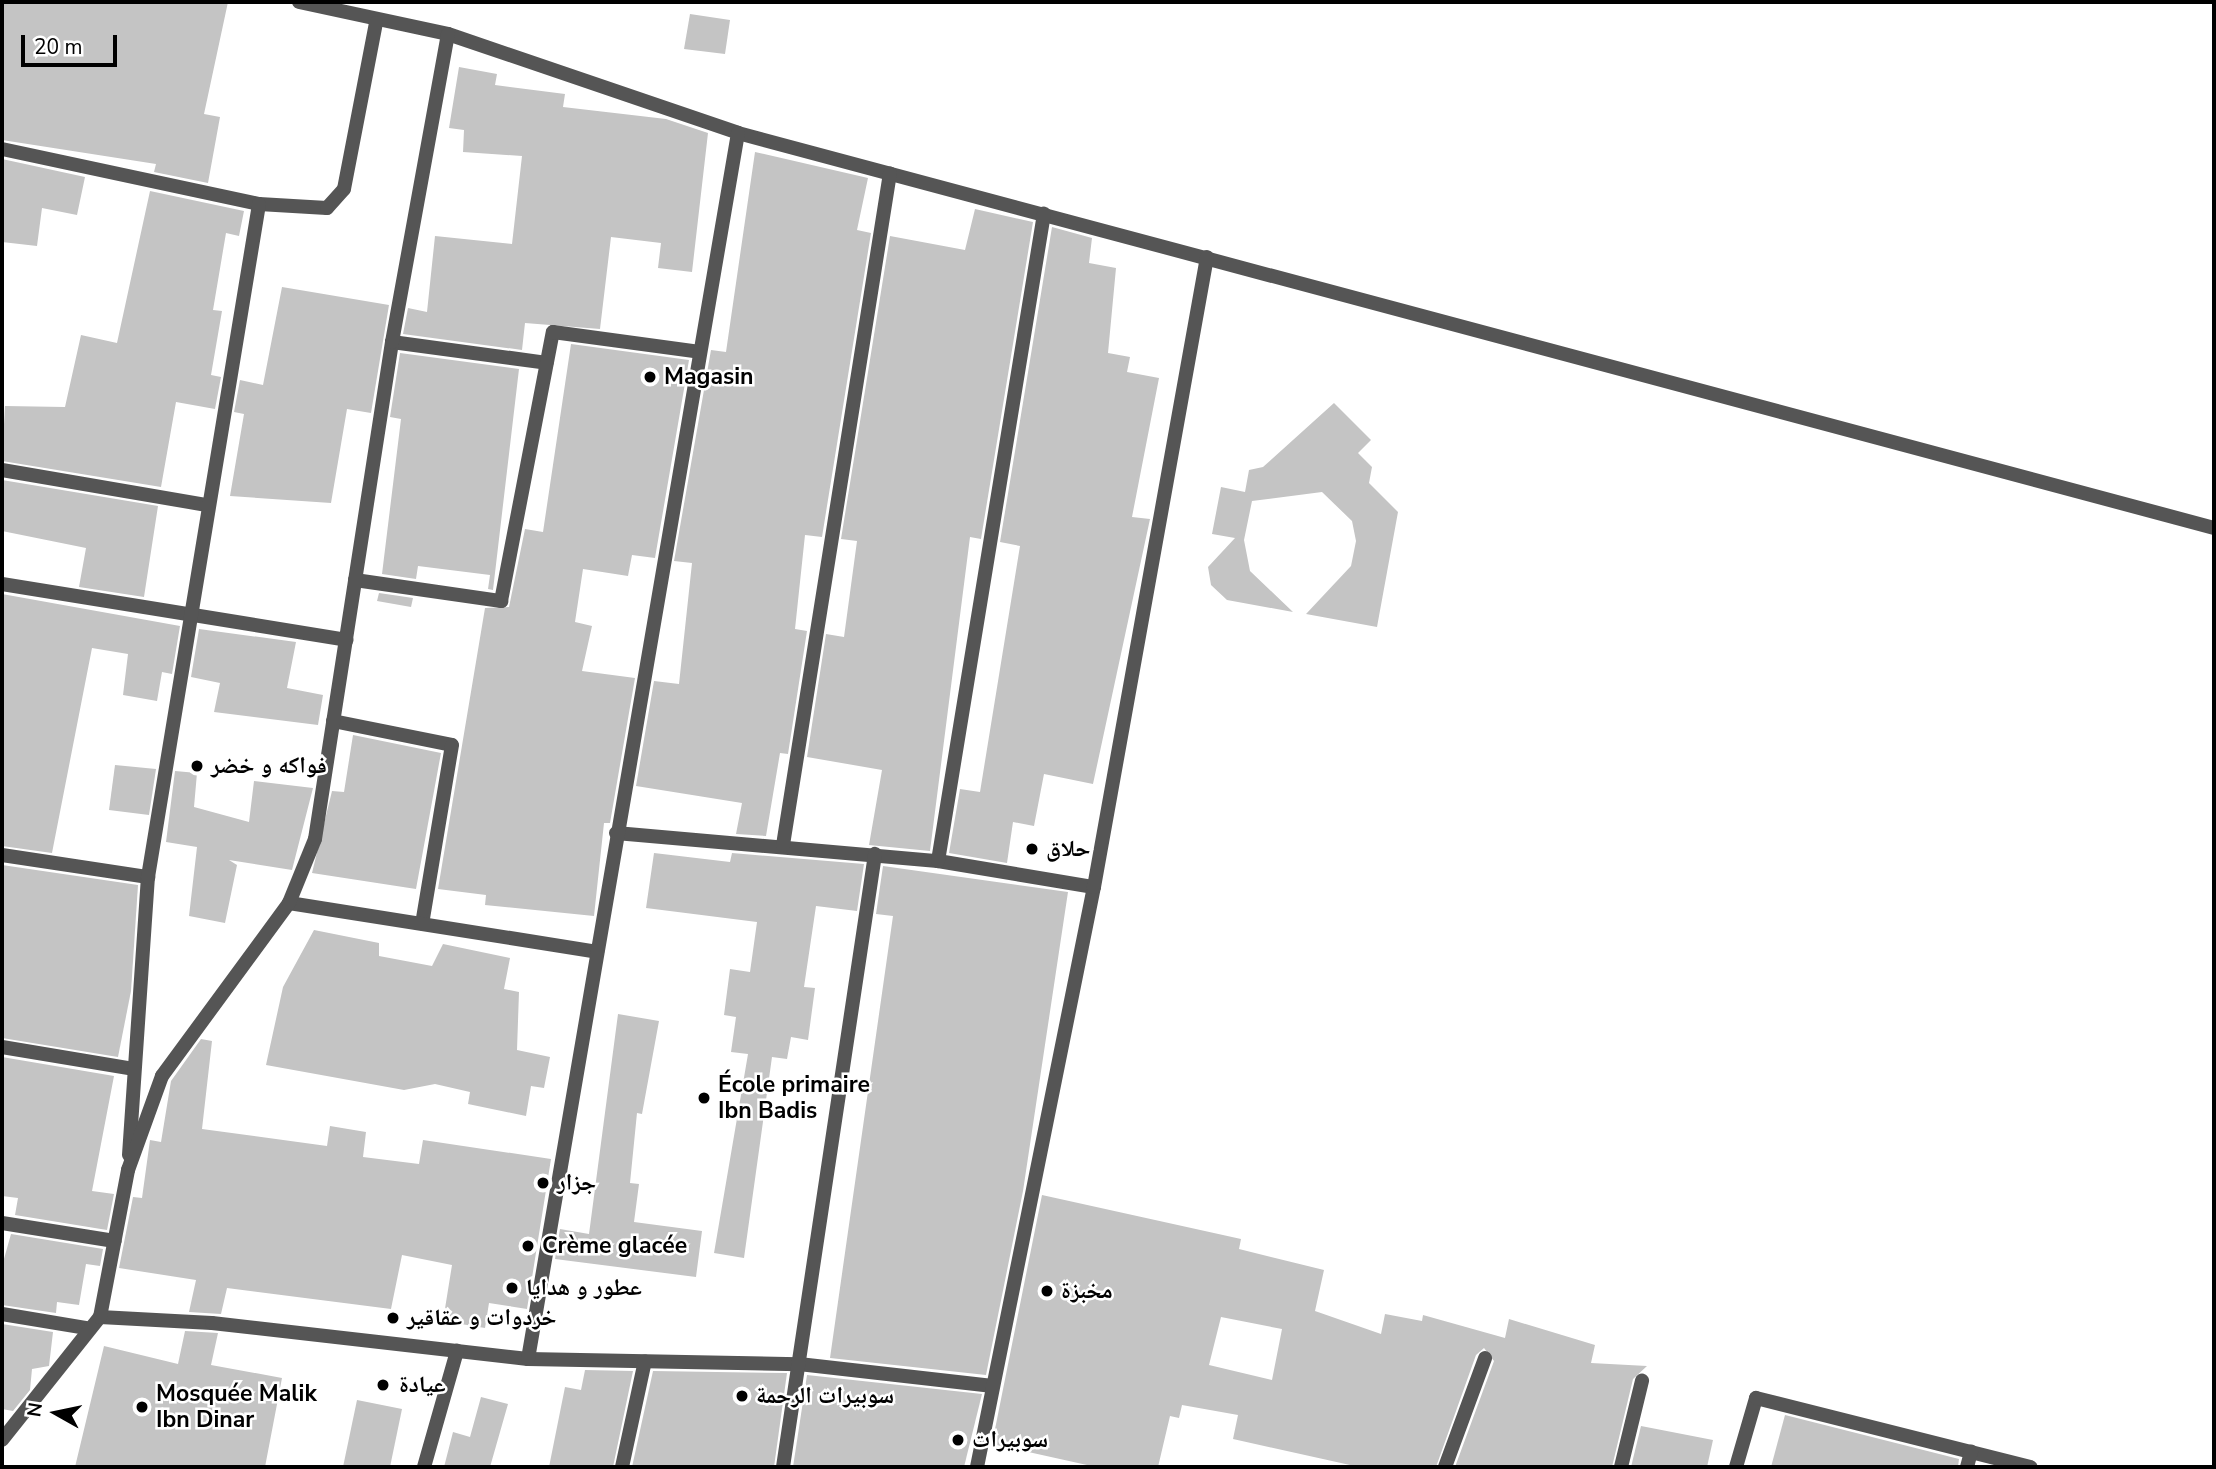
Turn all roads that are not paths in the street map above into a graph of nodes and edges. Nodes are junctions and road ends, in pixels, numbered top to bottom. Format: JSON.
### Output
{"nodes":[{"id":1,"x":299,"y":2,"type":"edge"},
{"id":2,"x":376,"y":23,"type":"junction"},
{"id":3,"x":448,"y":34,"type":"junction"},
{"id":4,"x":738,"y":133,"type":"junction"},
{"id":5,"x":2,"y":149,"type":"edge"},
{"id":6,"x":890,"y":173,"type":"junction"},
{"id":7,"x":259,"y":204,"type":"junction"},
{"id":8,"x":1044,"y":214,"type":"junction"},
{"id":9,"x":1207,"y":257,"type":"junction"},
{"id":10,"x":392,"y":342,"type":"junction"},
{"id":11,"x":700,"y":352,"type":"junction"},
{"id":12,"x":547,"y":363,"type":"junction"},
{"id":13,"x":2,"y":470,"type":"edge"},
{"id":14,"x":207,"y":505,"type":"junction"},
{"id":15,"x":2214,"y":528,"type":"edge"},
{"id":16,"x":355,"y":580,"type":"junction"},
{"id":17,"x":2,"y":584,"type":"edge"},
{"id":18,"x":188,"y":614,"type":"junction"},
{"id":19,"x":346,"y":640,"type":"junction"},
{"id":20,"x":333,"y":721,"type":"junction"},
{"id":21,"x":617,"y":833,"type":"junction"},
{"id":22,"x":783,"y":845,"type":"junction"},
{"id":23,"x":2,"y":855,"type":"edge"},
{"id":24,"x":875,"y":855,"type":"junction"},
{"id":25,"x":938,"y":861,"type":"junction"},
{"id":26,"x":148,"y":877,"type":"junction"},
{"id":27,"x":1094,"y":887,"type":"junction"},
{"id":28,"x":289,"y":903,"type":"junction"},
{"id":29,"x":422,"y":924,"type":"junction"},
{"id":30,"x":597,"y":952,"type":"junction"},
{"id":31,"x":2,"y":1047,"type":"edge"},
{"id":32,"x":132,"y":1069,"type":"junction"},
{"id":33,"x":128,"y":1170,"type":"junction"},
{"id":34,"x":2,"y":1223,"type":"edge"},
{"id":35,"x":115,"y":1241,"type":"junction"},
{"id":36,"x":2,"y":1314,"type":"edge"},
{"id":37,"x":100,"y":1317,"type":"junction"},
{"id":38,"x":87,"y":1328,"type":"junction"},
{"id":39,"x":457,"y":1351,"type":"junction"},
{"id":40,"x":1485,"y":1358,"type":"dead end"},
{"id":41,"x":528,"y":1359,"type":"junction"},
{"id":42,"x":645,"y":1361,"type":"junction"},
{"id":43,"x":799,"y":1364,"type":"junction"},
{"id":44,"x":1642,"y":1381,"type":"dead end"},
{"id":45,"x":993,"y":1386,"type":"junction"},
{"id":46,"x":2,"y":1440,"type":"edge"},
{"id":47,"x":1971,"y":1452,"type":"junction"},
{"id":48,"x":424,"y":1467,"type":"edge"},
{"id":49,"x":622,"y":1467,"type":"edge"},
{"id":50,"x":783,"y":1467,"type":"edge"},
{"id":51,"x":977,"y":1467,"type":"edge"},
{"id":52,"x":1446,"y":1467,"type":"edge"},
{"id":53,"x":1620,"y":1467,"type":"edge"},
{"id":54,"x":1736,"y":1467,"type":"edge"},
{"id":55,"x":1967,"y":1467,"type":"edge"},
{"id":56,"x":2030,"y":1467,"type":"edge"}],
"edges":[{"from":1,"to":2,"type":"street"},
{"from":2,"to":3,"type":"street"},
{"from":2,"to":7,"type":"street"},
{"from":3,"to":4,"type":"street"},
{"from":3,"to":10,"type":"street"},
{"from":4,"to":6,"type":"street"},
{"from":4,"to":11,"type":"street"},
{"from":5,"to":7,"type":"street"},
{"from":6,"to":8,"type":"street"},
{"from":6,"to":22,"type":"street"},
{"from":7,"to":14,"type":"street"},
{"from":8,"to":9,"type":"street"},
{"from":8,"to":25,"type":"street"},
{"from":9,"to":15,"type":"street"},
{"from":9,"to":27,"type":"street"},
{"from":10,"to":12,"type":"street"},
{"from":10,"to":16,"type":"street"},
{"from":11,"to":12,"type":"street"},
{"from":11,"to":21,"type":"street"},
{"from":12,"to":16,"type":"street"},
{"from":13,"to":14,"type":"street"},
{"from":14,"to":18,"type":"street"},
{"from":16,"to":19,"type":"street"},
{"from":17,"to":18,"type":"street"},
{"from":18,"to":19,"type":"street"},
{"from":18,"to":26,"type":"street"},
{"from":19,"to":20,"type":"street"},
{"from":20,"to":28,"type":"street"},
{"from":20,"to":29,"type":"street"},
{"from":21,"to":22,"type":"street"},
{"from":21,"to":30,"type":"street"},
{"from":22,"to":24,"type":"street"},
{"from":23,"to":26,"type":"street"},
{"from":24,"to":25,"type":"street"},
{"from":24,"to":43,"type":"street"},
{"from":25,"to":27,"type":"street"},
{"from":26,"to":32,"type":"street"},
{"from":27,"to":45,"type":"street"},
{"from":28,"to":29,"type":"street"},
{"from":28,"to":33,"type":"street"},
{"from":29,"to":30,"type":"street"},
{"from":30,"to":41,"type":"street"},
{"from":31,"to":32,"type":"street"},
{"from":32,"to":33,"type":"street"},
{"from":33,"to":35,"type":"street"},
{"from":34,"to":35,"type":"street"},
{"from":35,"to":37,"type":"street"},
{"from":36,"to":38,"type":"street"},
{"from":37,"to":38,"type":"street"},
{"from":37,"to":39,"type":"street"},
{"from":38,"to":46,"type":"street"},
{"from":39,"to":41,"type":"street"},
{"from":39,"to":48,"type":"street"},
{"from":40,"to":52,"type":"street"},
{"from":41,"to":42,"type":"street"},
{"from":42,"to":43,"type":"street"},
{"from":42,"to":49,"type":"street"},
{"from":43,"to":45,"type":"street"},
{"from":43,"to":50,"type":"street"},
{"from":44,"to":53,"type":"street"},
{"from":45,"to":51,"type":"street"},
{"from":47,"to":54,"type":"street"},
{"from":47,"to":55,"type":"street"},
{"from":47,"to":56,"type":"street"}]}
